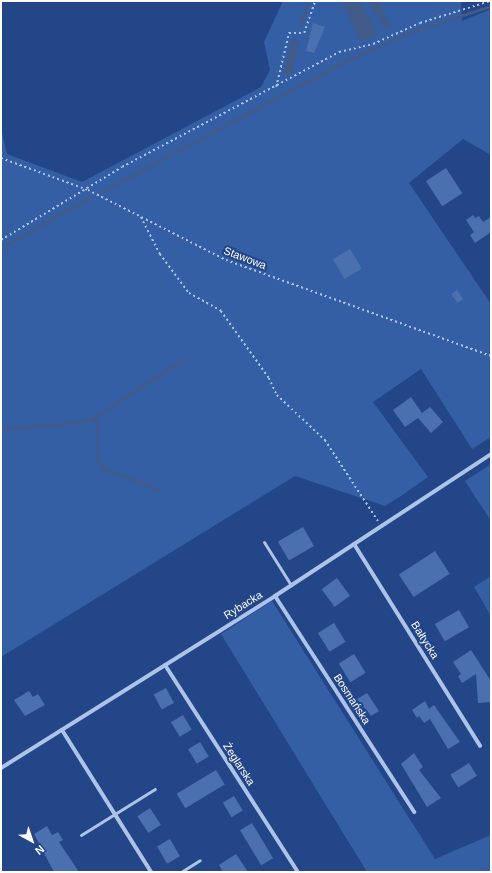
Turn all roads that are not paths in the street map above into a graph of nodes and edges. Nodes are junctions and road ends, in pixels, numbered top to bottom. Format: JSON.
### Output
{"nodes":[{"id":1,"x":491,"y":454,"type":"edge"},
{"id":2,"x":264,"y":542,"type":"dead end"},
{"id":3,"x":354,"y":544,"type":"junction"},
{"id":4,"x":291,"y":585,"type":"junction"},
{"id":5,"x":275,"y":596,"type":"junction"},
{"id":6,"x":165,"y":665,"type":"junction"},
{"id":7,"x":62,"y":730,"type":"junction"},
{"id":8,"x":480,"y":746,"type":"dead end"},
{"id":9,"x":1,"y":768,"type":"edge"},
{"id":10,"x":155,"y":789,"type":"dead end"},
{"id":11,"x":414,"y":812,"type":"dead end"},
{"id":12,"x":114,"y":814,"type":"junction"},
{"id":13,"x":81,"y":835,"type":"dead end"},
{"id":14,"x":200,"y":860,"type":"dead end"},
{"id":15,"x":151,"y":872,"type":"edge"},
{"id":16,"x":181,"y":872,"type":"edge"},
{"id":17,"x":298,"y":872,"type":"edge"}],
"edges":[{"from":1,"to":3,"type":"street","name":"Rybacka"},
{"from":2,"to":4,"type":"lane"},
{"from":3,"to":4,"type":"street","name":"Rybacka"},
{"from":3,"to":8,"type":"street","name":"Bałtycka"},
{"from":4,"to":5,"type":"street","name":"Rybacka"},
{"from":5,"to":6,"type":"street","name":"Rybacka"},
{"from":5,"to":11,"type":"street","name":"Bosmańska"},
{"from":6,"to":7,"type":"street","name":"Rybacka"},
{"from":6,"to":17,"type":"street","name":"Żeglarska"},
{"from":7,"to":9,"type":"street","name":"Rybacka"},
{"from":7,"to":12,"type":"street"},
{"from":10,"to":12,"type":"lane"},
{"from":12,"to":13,"type":"lane"},
{"from":12,"to":15,"type":"street"},
{"from":14,"to":16,"type":"lane"}]}
